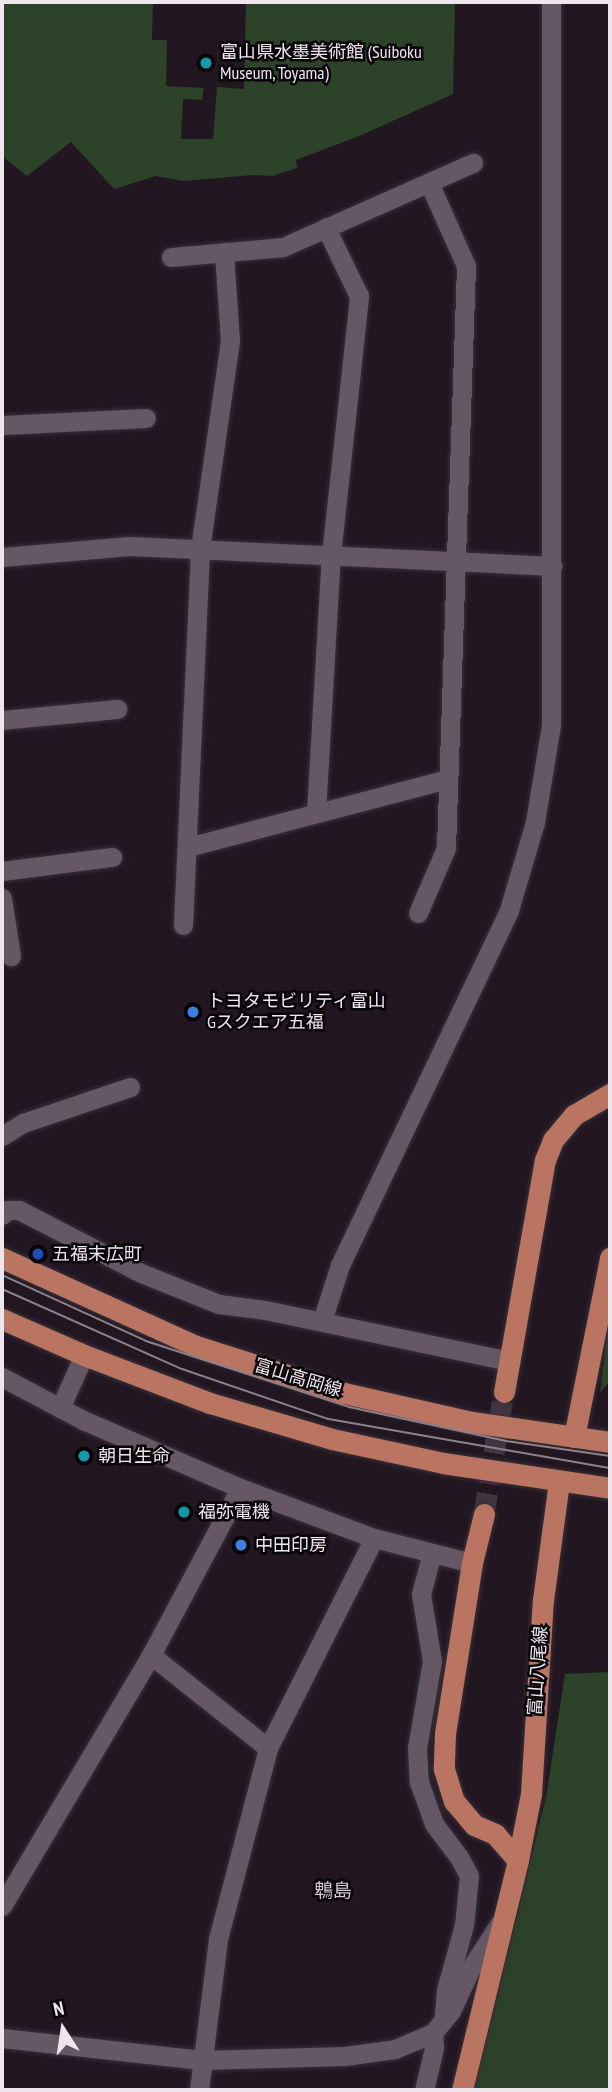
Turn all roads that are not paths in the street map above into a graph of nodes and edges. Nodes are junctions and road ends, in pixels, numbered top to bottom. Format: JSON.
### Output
{"nodes":[{"id":1,"x":551,"y":2,"type":"edge"},
{"id":2,"x":473,"y":163,"type":"dead end"},
{"id":3,"x":429,"y":183,"type":"junction"},
{"id":4,"x":326,"y":228,"type":"junction"},
{"id":5,"x":224,"y":252,"type":"junction"},
{"id":6,"x":171,"y":257,"type":"dead end"},
{"id":7,"x":146,"y":418,"type":"dead end"},
{"id":8,"x":2,"y":425,"type":"edge"},
{"id":9,"x":201,"y":549,"type":"junction"},
{"id":10,"x":331,"y":555,"type":"junction"},
{"id":11,"x":2,"y":557,"type":"edge"},
{"id":12,"x":457,"y":563,"type":"junction"},
{"id":13,"x":553,"y":566,"type":"junction"},
{"id":14,"x":117,"y":709,"type":"dead end"},
{"id":15,"x":2,"y":720,"type":"edge"},
{"id":16,"x":448,"y":779,"type":"junction"},
{"id":17,"x":316,"y":813,"type":"junction"},
{"id":18,"x":188,"y":847,"type":"junction"},
{"id":19,"x":112,"y":857,"type":"dead end"},
{"id":20,"x":2,"y":871,"type":"edge"},
{"id":21,"x":2,"y":898,"type":"edge"},
{"id":22,"x":418,"y":913,"type":"dead end"},
{"id":23,"x":183,"y":925,"type":"dead end"},
{"id":24,"x":11,"y":956,"type":"dead end"},
{"id":25,"x":130,"y":1087,"type":"dead end"},
{"id":26,"x":610,"y":1094,"type":"edge"},
{"id":27,"x":2,"y":1136,"type":"edge"},
{"id":28,"x":2,"y":1215,"type":"edge"},
{"id":29,"x":2,"y":1258,"type":"edge"},
{"id":30,"x":610,"y":1258,"type":"edge"},
{"id":31,"x":2,"y":1319,"type":"edge"},
{"id":32,"x":322,"y":1321,"type":"junction"},
{"id":33,"x":84,"y":1355,"type":"junction"},
{"id":34,"x":509,"y":1361,"type":"junction"},
{"id":35,"x":2,"y":1377,"type":"edge"},
{"id":36,"x":504,"y":1392,"type":"tunnel mouth"},
{"id":37,"x":60,"y":1408,"type":"junction"},
{"id":38,"x":581,"y":1438,"type":"junction"},
{"id":39,"x":610,"y":1442,"type":"edge"},
{"id":40,"x":569,"y":1482,"type":"junction"},
{"id":41,"x":240,"y":1488,"type":"junction"},
{"id":42,"x":610,"y":1488,"type":"edge"},
{"id":43,"x":484,"y":1514,"type":"tunnel mouth"},
{"id":44,"x":374,"y":1538,"type":"junction"},
{"id":45,"x":432,"y":1553,"type":"junction"},
{"id":46,"x":472,"y":1563,"type":"junction"},
{"id":47,"x":151,"y":1655,"type":"junction"},
{"id":48,"x":268,"y":1748,"type":"junction"},
{"id":49,"x":518,"y":1860,"type":"junction"},
{"id":50,"x":2,"y":1906,"type":"edge"},
{"id":51,"x":505,"y":1914,"type":"junction"},
{"id":52,"x":439,"y":2027,"type":"junction"},
{"id":53,"x":2,"y":2038,"type":"edge"},
{"id":54,"x":202,"y":2060,"type":"junction"},
{"id":55,"x":199,"y":2090,"type":"edge"},
{"id":56,"x":424,"y":2090,"type":"edge"},
{"id":57,"x":462,"y":2090,"type":"edge"}],
"edges":[{"from":1,"to":13,"type":"street"},
{"from":2,"to":3,"type":"street"},
{"from":3,"to":4,"type":"street"},
{"from":3,"to":12,"type":"street"},
{"from":4,"to":5,"type":"street"},
{"from":4,"to":10,"type":"street"},
{"from":5,"to":6,"type":"street"},
{"from":5,"to":9,"type":"street"},
{"from":7,"to":8,"type":"street"},
{"from":9,"to":10,"type":"street"},
{"from":9,"to":11,"type":"street"},
{"from":9,"to":18,"type":"street"},
{"from":10,"to":12,"type":"street"},
{"from":10,"to":17,"type":"street"},
{"from":12,"to":13,"type":"street"},
{"from":12,"to":16,"type":"street"},
{"from":13,"to":32,"type":"street"},
{"from":14,"to":15,"type":"street"},
{"from":16,"to":17,"type":"street"},
{"from":16,"to":22,"type":"street"},
{"from":17,"to":18,"type":"street"},
{"from":18,"to":23,"type":"street"},
{"from":19,"to":20,"type":"street"},
{"from":21,"to":24,"type":"street"},
{"from":25,"to":27,"type":"street"},
{"from":26,"to":34,"type":"main road"},
{"from":28,"to":32,"type":"street"},
{"from":29,"to":38,"type":"main road","name":"富山高岡線"},
{"from":30,"to":38,"type":"main road"},
{"from":31,"to":33,"type":"main road"},
{"from":32,"to":34,"type":"street"},
{"from":33,"to":37,"type":"street"},
{"from":33,"to":40,"type":"main road"},
{"from":34,"to":36,"type":"main road"},
{"from":35,"to":37,"type":"street"},
{"from":37,"to":41,"type":"street"},
{"from":38,"to":39,"type":"main road","name":"富山高岡線"},
{"from":40,"to":42,"type":"main road"},
{"from":40,"to":49,"type":"main road","name":"富山八尾線"},
{"from":41,"to":44,"type":"street"},
{"from":41,"to":47,"type":"street"},
{"from":43,"to":46,"type":"main road"},
{"from":44,"to":45,"type":"street"},
{"from":44,"to":48,"type":"street"},
{"from":45,"to":46,"type":"street"},
{"from":45,"to":52,"type":"street"},
{"from":46,"to":49,"type":"main road"},
{"from":47,"to":48,"type":"street"},
{"from":47,"to":50,"type":"street"},
{"from":48,"to":54,"type":"street"},
{"from":49,"to":51,"type":"main road","name":"富山八尾線"},
{"from":51,"to":52,"type":"street"},
{"from":51,"to":57,"type":"main road","name":"富山八尾線"},
{"from":52,"to":54,"type":"street"},
{"from":52,"to":56,"type":"street"},
{"from":53,"to":54,"type":"street"},
{"from":54,"to":55,"type":"street"}]}
